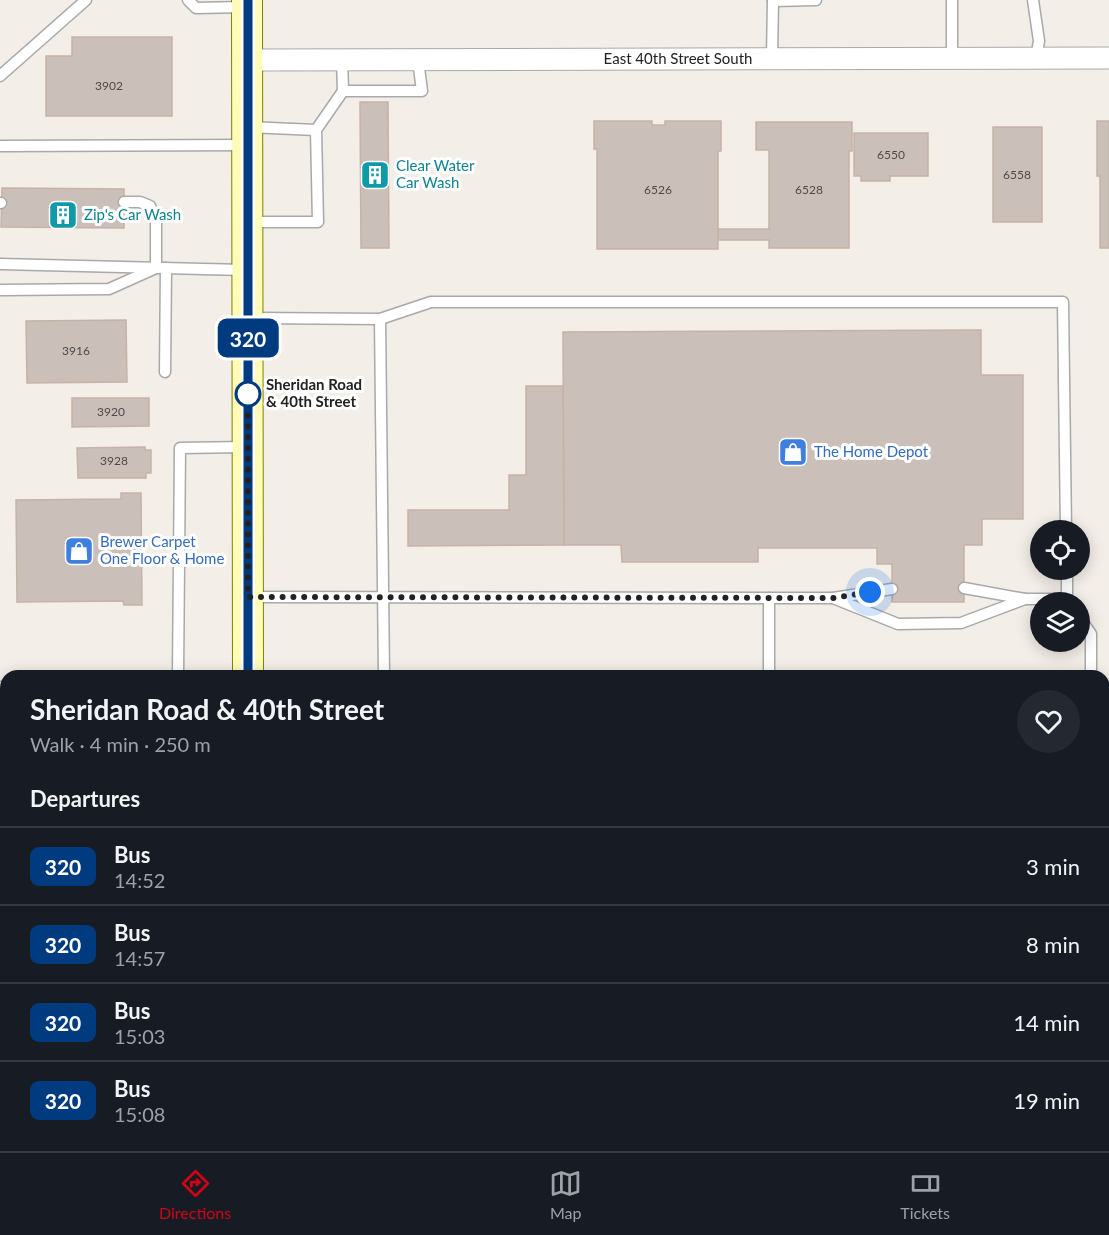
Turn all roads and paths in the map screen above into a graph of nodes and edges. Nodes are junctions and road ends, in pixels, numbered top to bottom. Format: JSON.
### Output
{"nodes":[{"id":1,"x":86,"y":0,"type":"edge"},
{"id":2,"x":188,"y":0,"type":"edge"},
{"id":3,"x":816,"y":0,"type":"edge"},
{"id":4,"x":952,"y":0,"type":"edge"},
{"id":5,"x":1033,"y":0,"type":"edge"},
{"id":6,"x":773,"y":1,"type":"edge"},
{"id":7,"x":248,"y":4,"type":"edge"},
{"id":8,"x":772,"y":58,"type":"junction"},
{"id":9,"x":952,"y":58,"type":"junction"},
{"id":10,"x":1036,"y":58,"type":"junction"},
{"id":11,"x":1109,"y":58,"type":"edge"},
{"id":12,"x":248,"y":60,"type":"junction"},
{"id":13,"x":342,"y":60,"type":"junction"},
{"id":14,"x":418,"y":60,"type":"junction"},
{"id":15,"x":0,"y":76,"type":"edge"},
{"id":16,"x":343,"y":91,"type":"junction"},
{"id":17,"x":316,"y":130,"type":"junction"},
{"id":18,"x":248,"y":136,"type":"junction"},
{"id":19,"x":0,"y":146,"type":"edge"},
{"id":20,"x":124,"y":202,"type":"dead end"},
{"id":21,"x":248,"y":222,"type":"junction"},
{"id":22,"x":0,"y":264,"type":"edge"},
{"id":23,"x":161,"y":268,"type":"junction"},
{"id":24,"x":248,"y":270,"type":"junction"},
{"id":25,"x":0,"y":290,"type":"edge"},
{"id":26,"x":248,"y":318,"type":"junction"},
{"id":27,"x":381,"y":319,"type":"junction"},
{"id":28,"x":165,"y":372,"type":"dead end"},
{"id":29,"x":248,"y":447,"type":"junction"},
{"id":30,"x":1066,"y":520,"type":"edge"},
{"id":31,"x":964,"y":588,"type":"dead end"},
{"id":32,"x":892,"y":589,"type":"dead end"},
{"id":33,"x":248,"y":597,"type":"junction"},
{"id":34,"x":383,"y":597,"type":"junction"},
{"id":35,"x":770,"y":598,"type":"junction"},
{"id":36,"x":833,"y":598,"type":"junction"},
{"id":37,"x":1026,"y":599,"type":"junction"},
{"id":38,"x":1030,"y":599,"type":"edge"},
{"id":39,"x":1090,"y":633,"type":"edge"},
{"id":40,"x":178,"y":670,"type":"edge"},
{"id":41,"x":248,"y":670,"type":"edge"},
{"id":42,"x":384,"y":670,"type":"edge"},
{"id":43,"x":770,"y":670,"type":"edge"},
{"id":44,"x":1091,"y":670,"type":"edge"}],
"edges":[{"from":1,"to":15,"type":"lane"},
{"from":2,"to":7,"type":"lane"},
{"from":3,"to":6,"type":"lane"},
{"from":4,"to":9,"type":"lane"},
{"from":5,"to":10,"type":"lane"},
{"from":6,"to":8,"type":"lane"},
{"from":7,"to":12,"type":"main road"},
{"from":8,"to":9,"type":"street","name":"East 40th Street South"},
{"from":8,"to":14,"type":"street","name":"East 40th Street South"},
{"from":9,"to":10,"type":"street","name":"East 40th Street South"},
{"from":10,"to":11,"type":"street","name":"East 40th Street South"},
{"from":12,"to":13,"type":"street","name":"East 40th Street South"},
{"from":12,"to":18,"type":"main road"},
{"from":13,"to":14,"type":"street","name":"East 40th Street South"},
{"from":13,"to":16,"type":"lane"},
{"from":14,"to":16,"type":"lane"},
{"from":16,"to":17,"type":"lane"},
{"from":17,"to":18,"type":"lane"},
{"from":17,"to":21,"type":"lane"},
{"from":18,"to":19,"type":"lane"},
{"from":18,"to":21,"type":"main road"},
{"from":20,"to":23,"type":"lane"},
{"from":21,"to":24,"type":"main road"},
{"from":22,"to":23,"type":"lane"},
{"from":23,"to":24,"type":"lane"},
{"from":23,"to":25,"type":"lane"},
{"from":23,"to":28,"type":"lane"},
{"from":24,"to":26,"type":"main road"},
{"from":26,"to":27,"type":"lane"},
{"from":26,"to":29,"type":"main road"},
{"from":27,"to":30,"type":"lane"},
{"from":27,"to":34,"type":"lane"},
{"from":29,"to":33,"type":"main road"},
{"from":29,"to":40,"type":"lane"},
{"from":31,"to":37,"type":"lane"},
{"from":32,"to":36,"type":"lane"},
{"from":33,"to":34,"type":"lane"},
{"from":33,"to":41,"type":"main road"},
{"from":34,"to":35,"type":"lane"},
{"from":34,"to":42,"type":"lane"},
{"from":35,"to":36,"type":"lane"},
{"from":35,"to":43,"type":"lane"},
{"from":36,"to":37,"type":"lane"},
{"from":37,"to":38,"type":"lane"},
{"from":39,"to":44,"type":"lane"}]}
